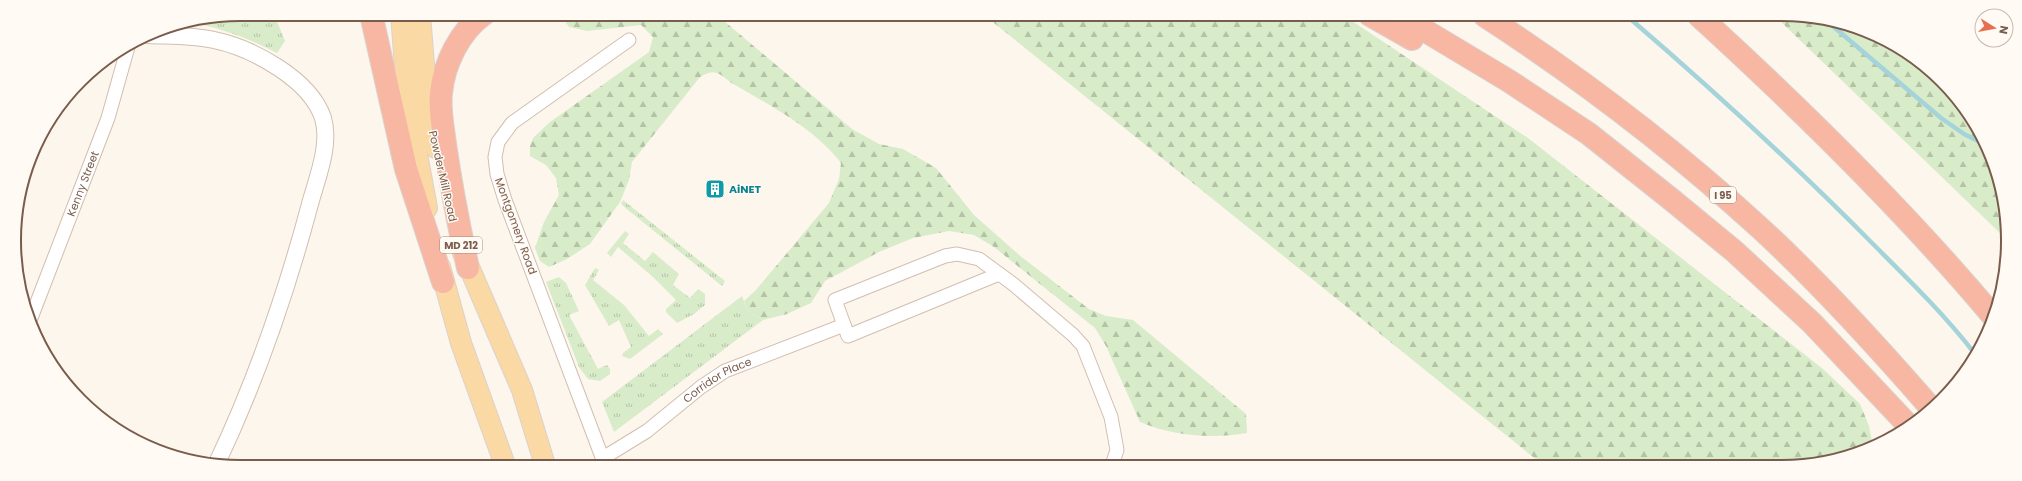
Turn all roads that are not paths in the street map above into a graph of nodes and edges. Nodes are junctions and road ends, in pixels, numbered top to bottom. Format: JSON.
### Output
{"nodes":[{"id":1,"x":373,"y":21,"type":"edge"},
{"id":2,"x":402,"y":21,"type":"edge"},
{"id":3,"x":421,"y":21,"type":"edge"},
{"id":4,"x":478,"y":21,"type":"edge"},
{"id":5,"x":1381,"y":21,"type":"edge"},
{"id":6,"x":1407,"y":21,"type":"edge"},
{"id":7,"x":1493,"y":21,"type":"edge"},
{"id":8,"x":1705,"y":21,"type":"edge"},
{"id":9,"x":164,"y":35,"type":"edge"},
{"id":10,"x":629,"y":40,"type":"dead end"},
{"id":11,"x":126,"y":53,"type":"edge"},
{"id":12,"x":1672,"y":200,"type":"junction"},
{"id":13,"x":468,"y":268,"type":"junction"},
{"id":14,"x":999,"y":274,"type":"junction"},
{"id":15,"x":443,"y":282,"type":"junction"},
{"id":16,"x":1989,"y":311,"type":"edge"},
{"id":17,"x":33,"y":312,"type":"edge"},
{"id":18,"x":844,"y":325,"type":"junction"},
{"id":19,"x":1928,"y":404,"type":"edge"},
{"id":20,"x":1905,"y":422,"type":"edge"},
{"id":21,"x":219,"y":459,"type":"edge"},
{"id":22,"x":503,"y":460,"type":"edge"},
{"id":23,"x":543,"y":460,"type":"edge"},
{"id":24,"x":603,"y":460,"type":"edge"},
{"id":25,"x":607,"y":460,"type":"edge"},
{"id":26,"x":1114,"y":460,"type":"edge"}],
"edges":[{"from":1,"to":15,"type":"highway"},
{"from":2,"to":15,"type":"main road","name":"Powder Mill Road","number":"MD 212"},
{"from":3,"to":13,"type":"main road","name":"Powder Mill Road","number":"MD 212"},
{"from":4,"to":13,"type":"highway"},
{"from":5,"to":12,"type":"highway"},
{"from":6,"to":12,"type":"highway"},
{"from":7,"to":19,"type":"highway","number":"I 95"},
{"from":8,"to":16,"type":"highway"},
{"from":9,"to":21,"type":"street"},
{"from":10,"to":24,"type":"street","name":"Montgomery Road"},
{"from":11,"to":17,"type":"street","name":"Kenny Street"},
{"from":12,"to":20,"type":"highway"},
{"from":13,"to":23,"type":"main road","name":"Powder Mill Road","number":"MD 212"},
{"from":14,"to":18,"type":"street"},
{"from":14,"to":18,"type":"street"},
{"from":14,"to":26,"type":"street"},
{"from":15,"to":22,"type":"main road","name":"Powder Mill Road","number":"MD 212"},
{"from":18,"to":25,"type":"street","name":"Corridor Place"}]}
